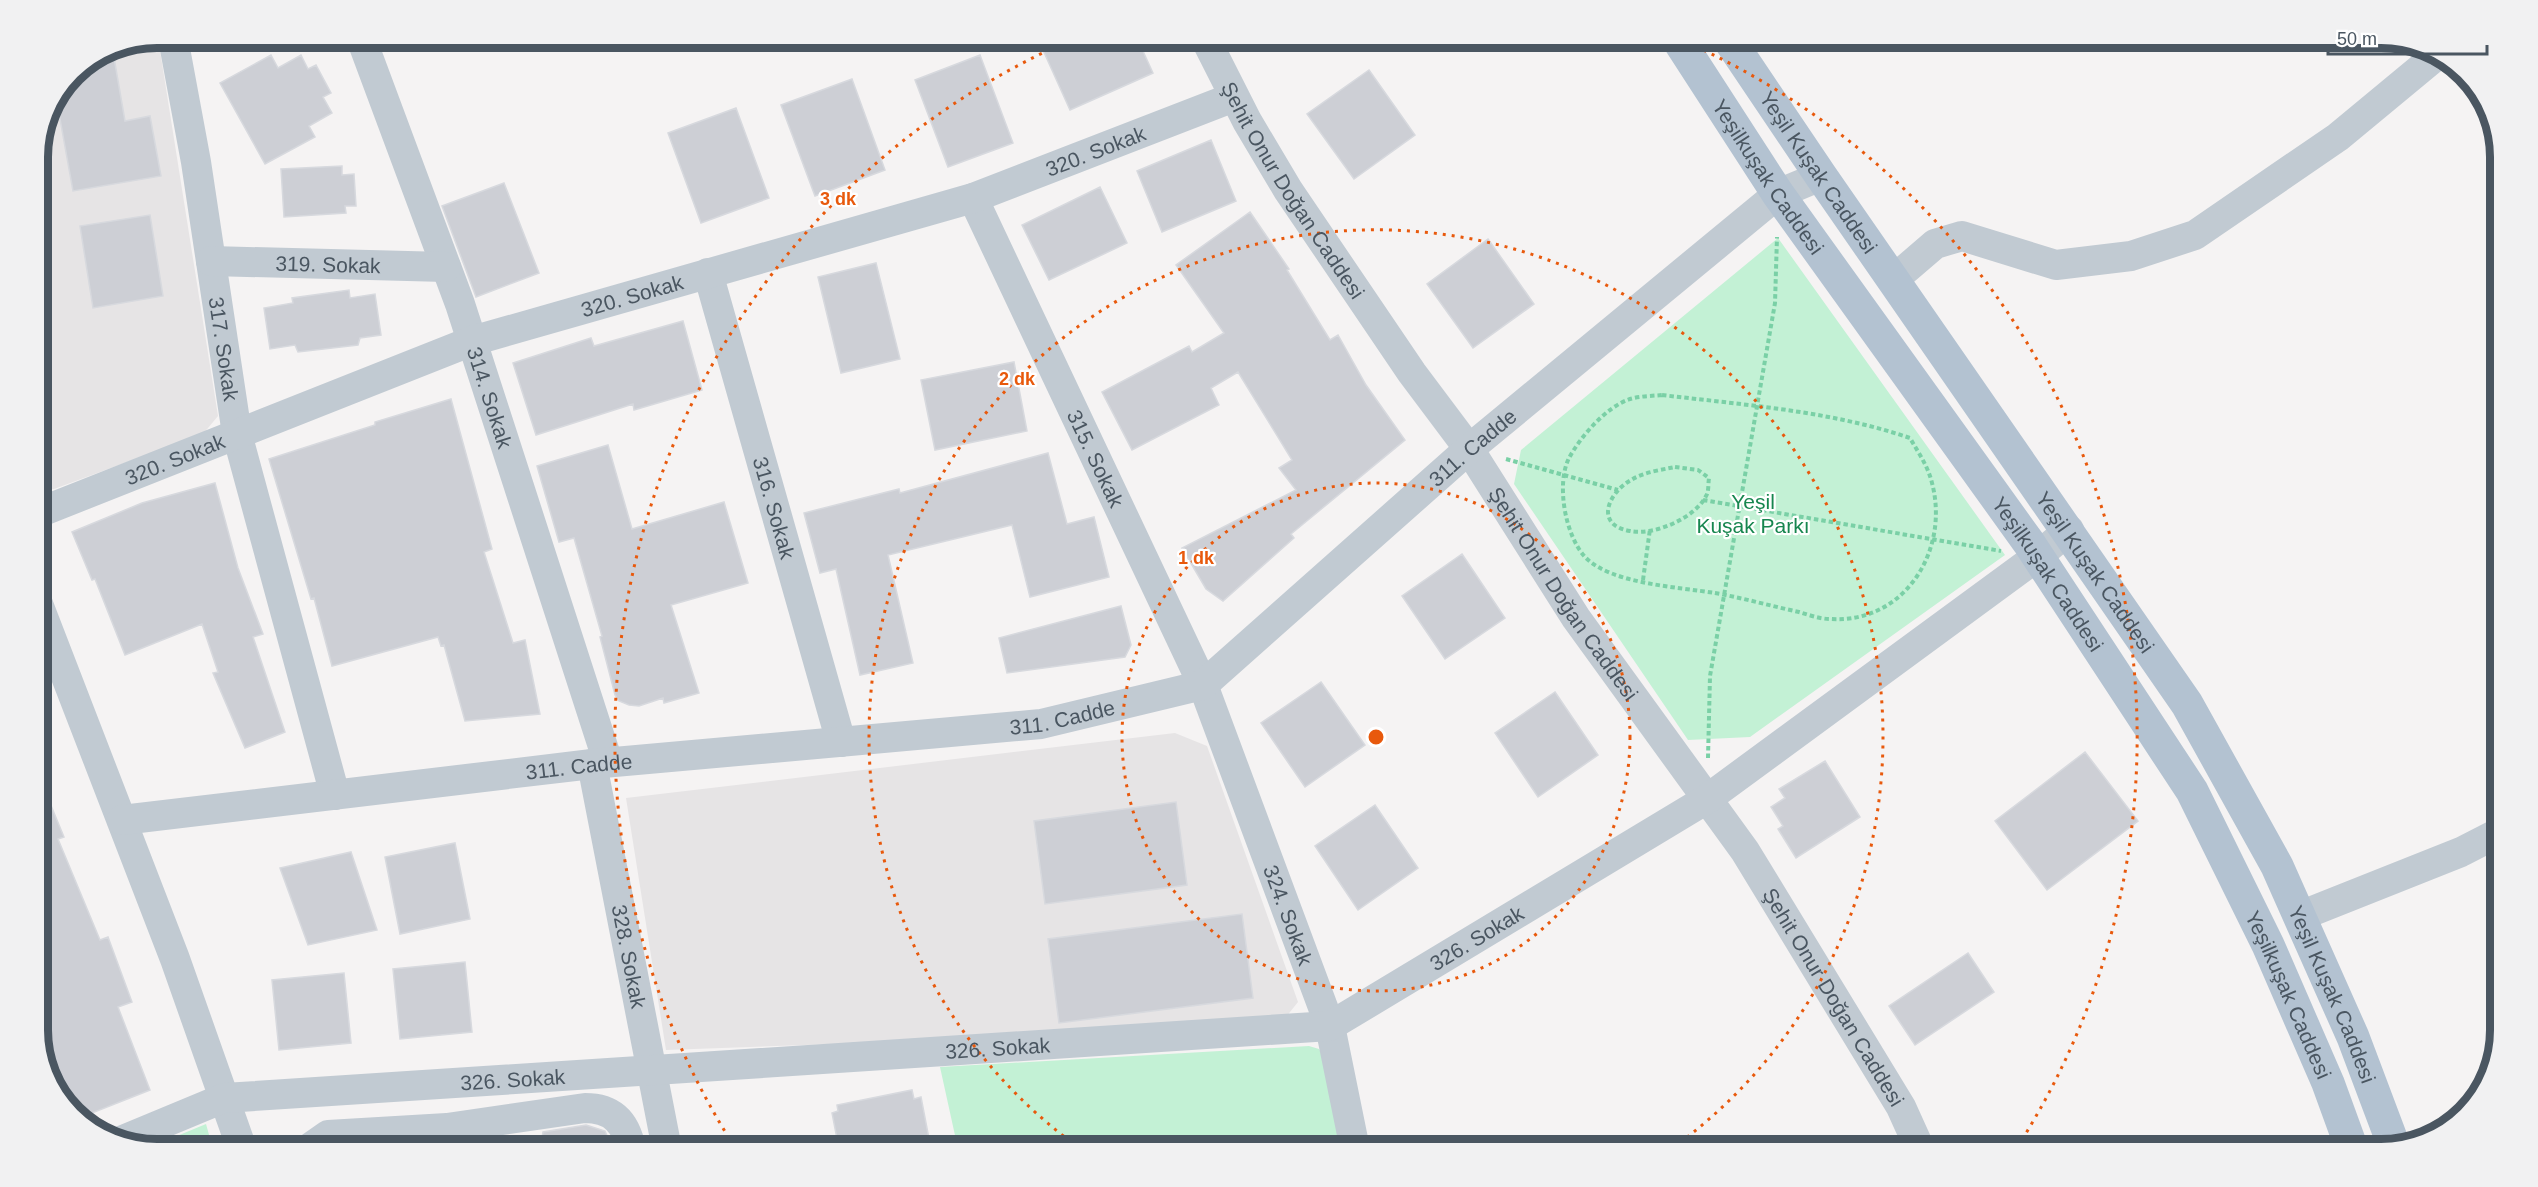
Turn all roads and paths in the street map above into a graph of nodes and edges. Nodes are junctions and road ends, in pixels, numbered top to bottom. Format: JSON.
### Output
{"nodes":[{"id":1,"x":179,"y":48,"type":"edge"},
{"id":2,"x":364,"y":48,"type":"edge"},
{"id":3,"x":1210,"y":48,"type":"edge"},
{"id":4,"x":1683,"y":48,"type":"edge"},
{"id":5,"x":1735,"y":48,"type":"edge"},
{"id":6,"x":2431,"y":60,"type":"edge"},
{"id":7,"x":1234,"y":97,"type":"junction"},
{"id":8,"x":1821,"y":177,"type":"junction"},
{"id":9,"x":1778,"y":194,"type":"junction"},
{"id":10,"x":973,"y":198,"type":"junction"},
{"id":11,"x":211,"y":261,"type":"junction"},
{"id":12,"x":446,"y":267,"type":"junction"},
{"id":13,"x":708,"y":273,"type":"junction"},
{"id":14,"x":1893,"y":280,"type":"junction"},
{"id":15,"x":472,"y":341,"type":"junction"},
{"id":16,"x":1757,"y":406,"type":"junction"},
{"id":17,"x":237,"y":434,"type":"junction"},
{"id":18,"x":1469,"y":449,"type":"junction"},
{"id":19,"x":1563,"y":474,"type":"junction"},
{"id":20,"x":1618,"y":490,"type":"junction"},
{"id":21,"x":1703,"y":500,"type":"junction"},
{"id":22,"x":1740,"y":507,"type":"junction"},
{"id":23,"x":48,"y":509,"type":"edge"},
{"id":24,"x":1650,"y":529,"type":"junction"},
{"id":25,"x":2069,"y":530,"type":"junction"},
{"id":26,"x":1932,"y":540,"type":"junction"},
{"id":27,"x":2038,"y":556,"type":"junction"},
{"id":28,"x":1643,"y":580,"type":"junction"},
{"id":29,"x":1725,"y":595,"type":"junction"},
{"id":30,"x":48,"y":661,"type":"edge"},
{"id":31,"x":1203,"y":685,"type":"junction"},
{"id":32,"x":841,"y":742,"type":"junction"},
{"id":33,"x":600,"y":763,"type":"junction"},
{"id":34,"x":335,"y":795,"type":"junction"},
{"id":35,"x":1707,"y":800,"type":"junction"},
{"id":36,"x":122,"y":820,"type":"junction"},
{"id":37,"x":2490,"y":837,"type":"edge"},
{"id":38,"x":2300,"y":916,"type":"junction"},
{"id":39,"x":1330,"y":1026,"type":"junction"},
{"id":40,"x":652,"y":1068,"type":"junction"},
{"id":41,"x":438,"y":1083,"type":"junction"},
{"id":42,"x":224,"y":1098,"type":"junction"},
{"id":43,"x":447,"y":1128,"type":"junction"},
{"id":44,"x":132,"y":1136,"type":"edge"},
{"id":45,"x":2391,"y":1138,"type":"edge"},
{"id":46,"x":238,"y":1139,"type":"edge"},
{"id":47,"x":323,"y":1139,"type":"edge"},
{"id":48,"x":629,"y":1139,"type":"edge"},
{"id":49,"x":665,"y":1139,"type":"edge"},
{"id":50,"x":1353,"y":1139,"type":"edge"},
{"id":51,"x":1915,"y":1139,"type":"edge"},
{"id":52,"x":2348,"y":1139,"type":"edge"}],
"edges":[{"from":1,"to":11,"type":"street","name":"317. Sokak"},
{"from":2,"to":12,"type":"street","name":"314. Sokak"},
{"from":3,"to":7,"type":"street","name":"Şehit Onur Doğan Caddesi"},
{"from":4,"to":9,"type":"main road","name":"Yeşilkuşak Caddesi"},
{"from":5,"to":8,"type":"main road","name":"Yeşil Kuşak Caddesi"},
{"from":6,"to":14,"type":"street"},
{"from":7,"to":10,"type":"street","name":"320. Sokak"},
{"from":7,"to":18,"type":"street","name":"Şehit Onur Doğan Caddesi"},
{"from":8,"to":9,"type":"street","name":"311. Cadde"},
{"from":8,"to":14,"type":"main road","name":"Yeşil Kuşak Caddesi"},
{"from":9,"to":16,"type":"path"},
{"from":9,"to":18,"type":"street","name":"311. Cadde"},
{"from":9,"to":27,"type":"main road","name":"Yeşilkuşak Caddesi"},
{"from":10,"to":13,"type":"street","name":"320. Sokak"},
{"from":10,"to":31,"type":"street","name":"315. Sokak"},
{"from":11,"to":12,"type":"street","name":"319. Sokak"},
{"from":11,"to":17,"type":"street","name":"317. Sokak"},
{"from":12,"to":15,"type":"street","name":"314. Sokak"},
{"from":13,"to":15,"type":"street","name":"320. Sokak"},
{"from":13,"to":32,"type":"street","name":"316. Sokak"},
{"from":14,"to":25,"type":"main road","name":"Yeşil Kuşak Caddesi"},
{"from":15,"to":17,"type":"street","name":"320. Sokak"},
{"from":15,"to":33,"type":"street","name":"314. Sokak"},
{"from":16,"to":19,"type":"path"},
{"from":16,"to":22,"type":"path"},
{"from":16,"to":26,"type":"path"},
{"from":17,"to":23,"type":"street","name":"320. Sokak"},
{"from":17,"to":34,"type":"street","name":"317. Sokak"},
{"from":18,"to":19,"type":"path"},
{"from":18,"to":31,"type":"street","name":"311. Cadde"},
{"from":18,"to":35,"type":"street","name":"Şehit Onur Doğan Caddesi"},
{"from":19,"to":20,"type":"path"},
{"from":19,"to":28,"type":"path"},
{"from":20,"to":21,"type":"path"},
{"from":20,"to":24,"type":"path"},
{"from":21,"to":22,"type":"path"},
{"from":21,"to":24,"type":"path"},
{"from":22,"to":26,"type":"path"},
{"from":22,"to":29,"type":"path"},
{"from":24,"to":28,"type":"path"},
{"from":25,"to":27,"type":"street","name":"326. Sokak"},
{"from":25,"to":38,"type":"main road","name":"Yeşil Kuşak Caddesi"},
{"from":26,"to":27,"type":"path"},
{"from":26,"to":29,"type":"path"},
{"from":27,"to":35,"type":"street","name":"326. Sokak"},
{"from":27,"to":52,"type":"main road","name":"Yeşilkuşak Caddesi"},
{"from":28,"to":29,"type":"path"},
{"from":29,"to":35,"type":"path"},
{"from":30,"to":36,"type":"street"},
{"from":31,"to":32,"type":"street","name":"311. Cadde"},
{"from":31,"to":39,"type":"street","name":"324. Sokak"},
{"from":32,"to":33,"type":"street","name":"311. Cadde"},
{"from":33,"to":34,"type":"street","name":"311. Cadde"},
{"from":33,"to":40,"type":"street","name":"328. Sokak"},
{"from":34,"to":36,"type":"street","name":"311. Cadde"},
{"from":35,"to":39,"type":"street","name":"326. Sokak"},
{"from":35,"to":51,"type":"street","name":"Şehit Onur Doğan Caddesi"},
{"from":36,"to":42,"type":"street"},
{"from":37,"to":38,"type":"street"},
{"from":38,"to":45,"type":"main road","name":"Yeşil Kuşak Caddesi"},
{"from":39,"to":40,"type":"street","name":"326. Sokak"},
{"from":39,"to":50,"type":"street","name":"324. Sokak"},
{"from":40,"to":41,"type":"street","name":"326. Sokak"},
{"from":40,"to":49,"type":"street","name":"328. Sokak"},
{"from":41,"to":42,"type":"street","name":"326. Sokak"},
{"from":41,"to":43,"type":"street"},
{"from":42,"to":44,"type":"street","name":"326. Sokak"},
{"from":42,"to":46,"type":"street"},
{"from":43,"to":47,"type":"street"},
{"from":43,"to":48,"type":"street"}]}
